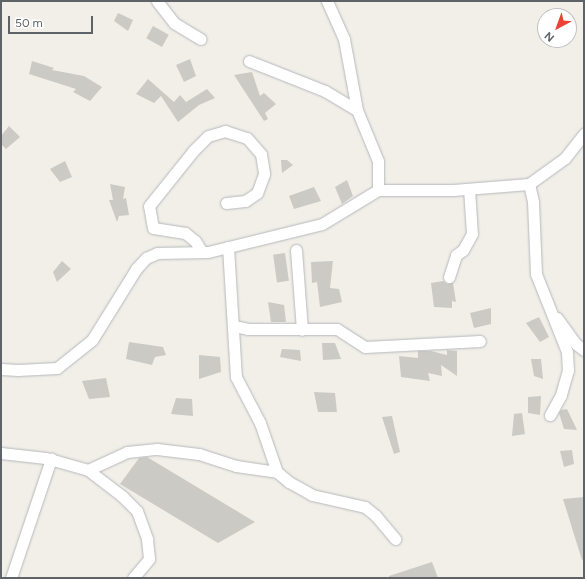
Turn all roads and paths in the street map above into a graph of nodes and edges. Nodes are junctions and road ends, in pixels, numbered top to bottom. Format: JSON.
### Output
{"nodes":[{"id":1,"x":157,"y":1,"type":"edge"},
{"id":2,"x":327,"y":1,"type":"edge"},
{"id":3,"x":201,"y":39,"type":"dead end"},
{"id":4,"x":249,"y":61,"type":"dead end"},
{"id":5,"x":357,"y":110,"type":"junction"},
{"id":6,"x":584,"y":134,"type":"edge"},
{"id":7,"x":528,"y":184,"type":"junction"},
{"id":8,"x":469,"y":189,"type":"junction"},
{"id":9,"x":378,"y":190,"type":"junction"},
{"id":10,"x":226,"y":203,"type":"dead end"},
{"id":11,"x":228,"y":247,"type":"junction"},
{"id":12,"x":296,"y":250,"type":"dead end"},
{"id":13,"x":202,"y":252,"type":"junction"},
{"id":14,"x":449,"y":277,"type":"dead end"},
{"id":15,"x":546,"y":301,"type":"junction"},
{"id":16,"x":234,"y":326,"type":"junction"},
{"id":17,"x":302,"y":330,"type":"junction"},
{"id":18,"x":480,"y":341,"type":"dead end"},
{"id":19,"x":584,"y":350,"type":"edge"},
{"id":20,"x":1,"y":368,"type":"edge"},
{"id":21,"x":550,"y":415,"type":"dead end"},
{"id":22,"x":1,"y":453,"type":"edge"},
{"id":23,"x":51,"y":459,"type":"junction"},
{"id":24,"x":88,"y":470,"type":"junction"},
{"id":25,"x":277,"y":472,"type":"junction"},
{"id":26,"x":395,"y":538,"type":"dead end"},
{"id":27,"x":11,"y":578,"type":"edge"},
{"id":28,"x":132,"y":578,"type":"edge"}],
"edges":[{"from":1,"to":3,"type":"street"},
{"from":2,"to":5,"type":"street"},
{"from":4,"to":5,"type":"street"},
{"from":5,"to":9,"type":"street"},
{"from":6,"to":7,"type":"street"},
{"from":7,"to":8,"type":"street"},
{"from":7,"to":15,"type":"street"},
{"from":8,"to":9,"type":"street"},
{"from":8,"to":14,"type":"street"},
{"from":9,"to":11,"type":"street"},
{"from":10,"to":13,"type":"street"},
{"from":11,"to":13,"type":"street"},
{"from":11,"to":16,"type":"street"},
{"from":12,"to":17,"type":"street"},
{"from":13,"to":20,"type":"street"},
{"from":15,"to":19,"type":"street"},
{"from":15,"to":21,"type":"street"},
{"from":16,"to":17,"type":"street"},
{"from":16,"to":25,"type":"street"},
{"from":17,"to":18,"type":"street"},
{"from":22,"to":23,"type":"street"},
{"from":23,"to":24,"type":"street"},
{"from":23,"to":27,"type":"street"},
{"from":24,"to":25,"type":"street"},
{"from":24,"to":28,"type":"street"},
{"from":25,"to":26,"type":"street"}]}
